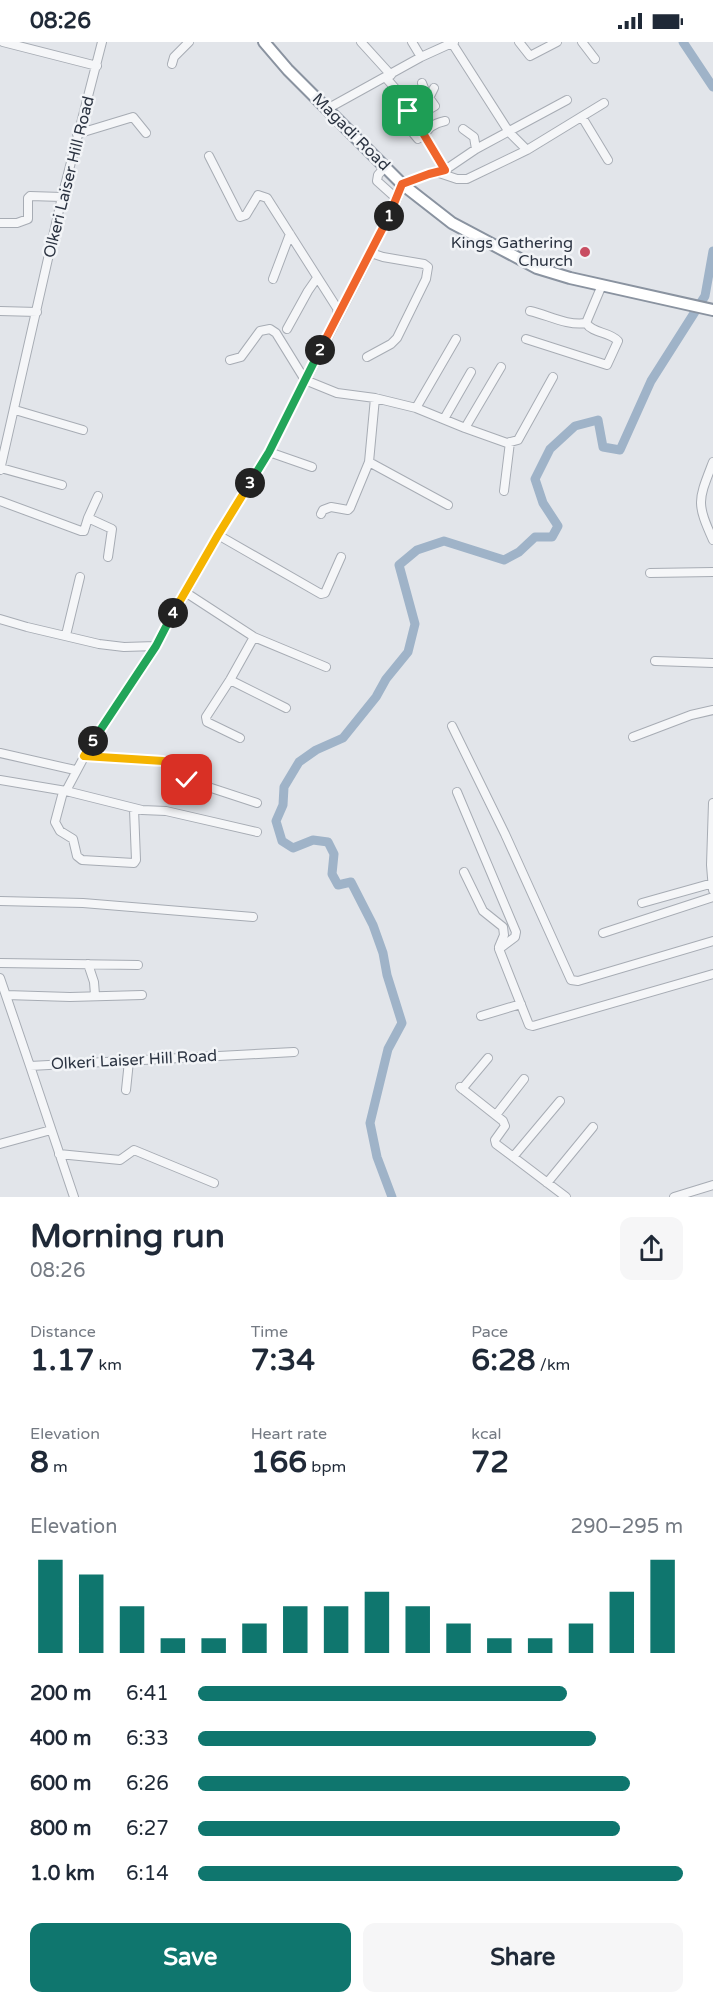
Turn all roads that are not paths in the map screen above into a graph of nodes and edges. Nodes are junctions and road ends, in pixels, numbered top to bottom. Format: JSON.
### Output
{"nodes":[{"id":1,"x":102,"y":42,"type":"edge"},
{"id":2,"x":189,"y":42,"type":"edge"},
{"id":3,"x":264,"y":42,"type":"edge"},
{"id":4,"x":362,"y":42,"type":"edge"},
{"id":5,"x":412,"y":42,"type":"edge"},
{"id":6,"x":519,"y":42,"type":"edge"},
{"id":7,"x":557,"y":42,"type":"edge"},
{"id":8,"x":582,"y":42,"type":"edge"},
{"id":9,"x":2,"y":43,"type":"edge"},
{"id":10,"x":453,"y":43,"type":"edge"},
{"id":11,"x":421,"y":57,"type":"junction"},
{"id":12,"x":595,"y":59,"type":"dead end"},
{"id":13,"x":172,"y":64,"type":"dead end"},
{"id":14,"x":97,"y":66,"type":"junction"},
{"id":15,"x":388,"y":77,"type":"junction"},
{"id":16,"x":422,"y":83,"type":"dead end"},
{"id":17,"x":434,"y":88,"type":"dead end"},
{"id":18,"x":401,"y":95,"type":"junction"},
{"id":19,"x":429,"y":98,"type":"junction"},
{"id":20,"x":567,"y":100,"type":"dead end"},
{"id":21,"x":604,"y":104,"type":"dead end"},
{"id":22,"x":327,"y":109,"type":"junction"},
{"id":23,"x":408,"y":116,"type":"junction"},
{"id":24,"x":582,"y":117,"type":"junction"},
{"id":25,"x":445,"y":121,"type":"dead end"},
{"id":26,"x":463,"y":129,"type":"dead end"},
{"id":27,"x":146,"y":132,"type":"dead end"},
{"id":28,"x":509,"y":132,"type":"junction"},
{"id":29,"x":77,"y":134,"type":"junction"},
{"id":30,"x":421,"y":138,"type":"junction"},
{"id":31,"x":476,"y":149,"type":"junction"},
{"id":32,"x":527,"y":150,"type":"junction"},
{"id":33,"x":209,"y":156,"type":"dead end"},
{"id":34,"x":608,"y":160,"type":"dead end"},
{"id":35,"x":385,"y":166,"type":"junction"},
{"id":36,"x":445,"y":170,"type":"junction"},
{"id":37,"x":436,"y":172,"type":"junction"},
{"id":38,"x":402,"y":184,"type":"junction"},
{"id":39,"x":62,"y":197,"type":"junction"},
{"id":40,"x":397,"y":199,"type":"junction"},
{"id":41,"x":0,"y":223,"type":"edge"},
{"id":42,"x":290,"y":234,"type":"junction"},
{"id":43,"x":371,"y":253,"type":"junction"},
{"id":44,"x":317,"y":278,"type":"junction"},
{"id":45,"x":273,"y":279,"type":"dead end"},
{"id":46,"x":602,"y":285,"type":"junction"},
{"id":47,"x":713,"y":310,"type":"edge"},
{"id":48,"x":0,"y":311,"type":"edge"},
{"id":49,"x":530,"y":311,"type":"dead end"},
{"id":50,"x":37,"y":312,"type":"junction"},
{"id":51,"x":338,"y":316,"type":"junction"},
{"id":52,"x":586,"y":322,"type":"junction"},
{"id":53,"x":287,"y":328,"type":"dead end"},
{"id":54,"x":456,"y":339,"type":"dead end"},
{"id":55,"x":526,"y":339,"type":"dead end"},
{"id":56,"x":367,"y":357,"type":"dead end"},
{"id":57,"x":230,"y":360,"type":"dead end"},
{"id":58,"x":501,"y":367,"type":"dead end"},
{"id":59,"x":471,"y":372,"type":"dead end"},
{"id":60,"x":553,"y":377,"type":"dead end"},
{"id":61,"x":305,"y":380,"type":"junction"},
{"id":62,"x":375,"y":398,"type":"junction"},
{"id":63,"x":416,"y":408,"type":"junction"},
{"id":64,"x":15,"y":410,"type":"junction"},
{"id":65,"x":444,"y":419,"type":"junction"},
{"id":66,"x":465,"y":429,"type":"junction"},
{"id":67,"x":83,"y":430,"type":"dead end"},
{"id":68,"x":510,"y":442,"type":"junction"},
{"id":69,"x":269,"y":452,"type":"junction"},
{"id":70,"x":369,"y":462,"type":"junction"},
{"id":71,"x":713,"y":462,"type":"edge"},
{"id":72,"x":0,"y":466,"type":"edge"},
{"id":73,"x":312,"y":467,"type":"dead end"},
{"id":74,"x":62,"y":485,"type":"dead end"},
{"id":75,"x":504,"y":491,"type":"dead end"},
{"id":76,"x":98,"y":496,"type":"dead end"},
{"id":77,"x":0,"y":501,"type":"edge"},
{"id":78,"x":448,"y":505,"type":"dead end"},
{"id":79,"x":321,"y":514,"type":"dead end"},
{"id":80,"x":88,"y":518,"type":"junction"},
{"id":81,"x":218,"y":535,"type":"junction"},
{"id":82,"x":713,"y":540,"type":"edge"},
{"id":83,"x":341,"y":557,"type":"dead end"},
{"id":84,"x":108,"y":558,"type":"dead end"},
{"id":85,"x":713,"y":572,"type":"edge"},
{"id":86,"x":650,"y":573,"type":"dead end"},
{"id":87,"x":80,"y":577,"type":"dead end"},
{"id":88,"x":185,"y":592,"type":"junction"},
{"id":89,"x":0,"y":619,"type":"edge"},
{"id":90,"x":66,"y":635,"type":"junction"},
{"id":91,"x":254,"y":637,"type":"junction"},
{"id":92,"x":156,"y":646,"type":"junction"},
{"id":93,"x":654,"y":661,"type":"dead end"},
{"id":94,"x":713,"y":663,"type":"edge"},
{"id":95,"x":326,"y":667,"type":"dead end"},
{"id":96,"x":230,"y":681,"type":"junction"},
{"id":97,"x":286,"y":708,"type":"dead end"},
{"id":98,"x":713,"y":710,"type":"edge"},
{"id":99,"x":452,"y":726,"type":"dead end"},
{"id":100,"x":633,"y":736,"type":"dead end"},
{"id":101,"x":240,"y":738,"type":"dead end"},
{"id":102,"x":0,"y":753,"type":"edge"},
{"id":103,"x":84,"y":756,"type":"junction"},
{"id":104,"x":75,"y":770,"type":"junction"},
{"id":105,"x":0,"y":780,"type":"edge"},
{"id":106,"x":64,"y":792,"type":"junction"},
{"id":107,"x":457,"y":792,"type":"dead end"},
{"id":108,"x":713,"y":803,"type":"edge"},
{"id":109,"x":256,"y":804,"type":"dead end"},
{"id":110,"x":134,"y":808,"type":"junction"},
{"id":111,"x":257,"y":832,"type":"dead end"},
{"id":112,"x":712,"y":865,"type":"edge"},
{"id":113,"x":464,"y":872,"type":"dead end"},
{"id":114,"x":712,"y":883,"type":"edge"},
{"id":115,"x":713,"y":890,"type":"edge"},
{"id":116,"x":713,"y":897,"type":"edge"},
{"id":117,"x":0,"y":901,"type":"edge"},
{"id":118,"x":642,"y":903,"type":"dead end"},
{"id":119,"x":253,"y":917,"type":"dead end"},
{"id":120,"x":603,"y":933,"type":"dead end"},
{"id":121,"x":713,"y":941,"type":"edge"},
{"id":122,"x":499,"y":949,"type":"junction"},
{"id":123,"x":0,"y":963,"type":"edge"},
{"id":124,"x":88,"y":964,"type":"junction"},
{"id":125,"x":138,"y":965,"type":"dead end"},
{"id":126,"x":713,"y":974,"type":"edge"},
{"id":127,"x":0,"y":978,"type":"edge"},
{"id":128,"x":6,"y":995,"type":"junction"},
{"id":129,"x":95,"y":995,"type":"junction"},
{"id":130,"x":142,"y":995,"type":"dead end"},
{"id":131,"x":520,"y":1004,"type":"junction"},
{"id":132,"x":481,"y":1016,"type":"dead end"},
{"id":133,"x":294,"y":1052,"type":"dead end"},
{"id":134,"x":488,"y":1058,"type":"dead end"},
{"id":135,"x":129,"y":1060,"type":"junction"},
{"id":136,"x":30,"y":1066,"type":"junction"},
{"id":137,"x":524,"y":1079,"type":"dead end"},
{"id":138,"x":126,"y":1090,"type":"dead end"},
{"id":139,"x":560,"y":1101,"type":"dead end"},
{"id":140,"x":496,"y":1114,"type":"junction"},
{"id":141,"x":593,"y":1127,"type":"dead end"},
{"id":142,"x":51,"y":1130,"type":"junction"},
{"id":143,"x":0,"y":1144,"type":"edge"},
{"id":144,"x":59,"y":1154,"type":"junction"},
{"id":145,"x":513,"y":1158,"type":"junction"},
{"id":146,"x":214,"y":1182,"type":"dead end"},
{"id":147,"x":547,"y":1183,"type":"junction"},
{"id":148,"x":713,"y":1185,"type":"edge"},
{"id":149,"x":74,"y":1197,"type":"edge"},
{"id":150,"x":566,"y":1197,"type":"edge"},
{"id":151,"x":674,"y":1197,"type":"edge"}],
"edges":[{"from":1,"to":14,"type":"street","name":"Olkeri Laiser Hill Road"},
{"from":2,"to":13,"type":"street"},
{"from":3,"to":22,"type":"highway","name":"Magadi Road"},
{"from":4,"to":15,"type":"street"},
{"from":5,"to":11,"type":"street"},
{"from":6,"to":7,"type":"street"},
{"from":8,"to":12,"type":"street"},
{"from":9,"to":14,"type":"street"},
{"from":10,"to":11,"type":"street"},
{"from":10,"to":28,"type":"street"},
{"from":11,"to":15,"type":"street"},
{"from":14,"to":29,"type":"street","name":"Olkeri Laiser Hill Road"},
{"from":15,"to":18,"type":"street"},
{"from":15,"to":22,"type":"street"},
{"from":16,"to":19,"type":"street"},
{"from":17,"to":19,"type":"street"},
{"from":18,"to":23,"type":"street"},
{"from":18,"to":23,"type":"street"},
{"from":19,"to":23,"type":"street"},
{"from":20,"to":28,"type":"street"},
{"from":21,"to":24,"type":"street"},
{"from":22,"to":35,"type":"highway","name":"Magadi Road"},
{"from":23,"to":30,"type":"street"},
{"from":24,"to":32,"type":"street"},
{"from":24,"to":34,"type":"street"},
{"from":25,"to":30,"type":"street"},
{"from":26,"to":31,"type":"street"},
{"from":27,"to":29,"type":"street"},
{"from":28,"to":31,"type":"street"},
{"from":28,"to":32,"type":"street"},
{"from":29,"to":39,"type":"street","name":"Olkeri Laiser Hill Road"},
{"from":30,"to":36,"type":"street"},
{"from":31,"to":36,"type":"street"},
{"from":32,"to":37,"type":"street"},
{"from":33,"to":42,"type":"street"},
{"from":35,"to":38,"type":"highway","name":"Magadi Road"},
{"from":35,"to":40,"type":"street"},
{"from":36,"to":37,"type":"street"},
{"from":37,"to":38,"type":"street"},
{"from":38,"to":40,"type":"street"},
{"from":38,"to":46,"type":"highway","name":"Magadi Road"},
{"from":39,"to":41,"type":"street"},
{"from":39,"to":50,"type":"street","name":"Olkeri Laiser Hill Road"},
{"from":40,"to":43,"type":"street"},
{"from":42,"to":44,"type":"street"},
{"from":42,"to":45,"type":"street"},
{"from":43,"to":51,"type":"street"},
{"from":43,"to":56,"type":"street"},
{"from":44,"to":51,"type":"street"},
{"from":44,"to":53,"type":"street"},
{"from":46,"to":47,"type":"highway","name":"Magadi Road"},
{"from":46,"to":52,"type":"street"},
{"from":48,"to":50,"type":"street"},
{"from":49,"to":52,"type":"street"},
{"from":50,"to":64,"type":"street","name":"Olkeri Laiser Hill Road"},
{"from":51,"to":61,"type":"street"},
{"from":52,"to":55,"type":"street"},
{"from":54,"to":63,"type":"street"},
{"from":57,"to":61,"type":"street"},
{"from":58,"to":66,"type":"street"},
{"from":59,"to":65,"type":"street"},
{"from":60,"to":68,"type":"street"},
{"from":61,"to":62,"type":"street"},
{"from":61,"to":69,"type":"street"},
{"from":62,"to":63,"type":"street"},
{"from":62,"to":70,"type":"street"},
{"from":63,"to":65,"type":"street"},
{"from":64,"to":67,"type":"street"},
{"from":64,"to":72,"type":"street","name":"Olkeri Laiser Hill Road"},
{"from":65,"to":66,"type":"street"},
{"from":66,"to":68,"type":"street"},
{"from":68,"to":75,"type":"street"},
{"from":69,"to":73,"type":"street"},
{"from":69,"to":81,"type":"street"},
{"from":70,"to":78,"type":"street"},
{"from":70,"to":79,"type":"street"},
{"from":71,"to":82,"type":"street"},
{"from":72,"to":74,"type":"street"},
{"from":76,"to":80,"type":"street"},
{"from":77,"to":80,"type":"street"},
{"from":80,"to":84,"type":"street"},
{"from":81,"to":83,"type":"street"},
{"from":81,"to":88,"type":"street"},
{"from":85,"to":86,"type":"street"},
{"from":87,"to":90,"type":"street"},
{"from":88,"to":91,"type":"street"},
{"from":88,"to":92,"type":"street"},
{"from":89,"to":90,"type":"street"},
{"from":90,"to":92,"type":"street"},
{"from":91,"to":95,"type":"street"},
{"from":91,"to":96,"type":"street"},
{"from":92,"to":103,"type":"street"},
{"from":93,"to":94,"type":"street"},
{"from":96,"to":97,"type":"street"},
{"from":96,"to":101,"type":"street"},
{"from":98,"to":100,"type":"street"},
{"from":99,"to":121,"type":"street"},
{"from":102,"to":104,"type":"street"},
{"from":103,"to":104,"type":"street"},
{"from":103,"to":109,"type":"street"},
{"from":104,"to":106,"type":"street"},
{"from":105,"to":106,"type":"street"},
{"from":106,"to":110,"type":"street"},
{"from":106,"to":110,"type":"street"},
{"from":107,"to":122,"type":"street"},
{"from":108,"to":112,"type":"street"},
{"from":110,"to":111,"type":"street"},
{"from":112,"to":114,"type":"street"},
{"from":113,"to":122,"type":"street"},
{"from":114,"to":115,"type":"street"},
{"from":114,"to":118,"type":"street"},
{"from":116,"to":120,"type":"street"},
{"from":117,"to":119,"type":"street"},
{"from":122,"to":131,"type":"street"},
{"from":123,"to":124,"type":"street"},
{"from":124,"to":125,"type":"street"},
{"from":124,"to":129,"type":"street"},
{"from":126,"to":131,"type":"street"},
{"from":127,"to":128,"type":"street","name":"Olkeri Laiser Hill Road"},
{"from":128,"to":129,"type":"street"},
{"from":128,"to":136,"type":"street","name":"Olkeri Laiser Hill Road"},
{"from":129,"to":130,"type":"street"},
{"from":131,"to":132,"type":"street"},
{"from":133,"to":135,"type":"street","name":"Olkeri Laiser Hill Road"},
{"from":134,"to":140,"type":"street"},
{"from":135,"to":136,"type":"street","name":"Olkeri Laiser Hill Road"},
{"from":135,"to":138,"type":"street"},
{"from":136,"to":142,"type":"street"},
{"from":137,"to":140,"type":"street"},
{"from":139,"to":145,"type":"street"},
{"from":140,"to":145,"type":"street"},
{"from":141,"to":147,"type":"street"},
{"from":142,"to":143,"type":"street"},
{"from":142,"to":144,"type":"street"},
{"from":144,"to":146,"type":"street"},
{"from":144,"to":149,"type":"street"},
{"from":145,"to":147,"type":"street"},
{"from":147,"to":150,"type":"street"},
{"from":148,"to":151,"type":"street"}]}
